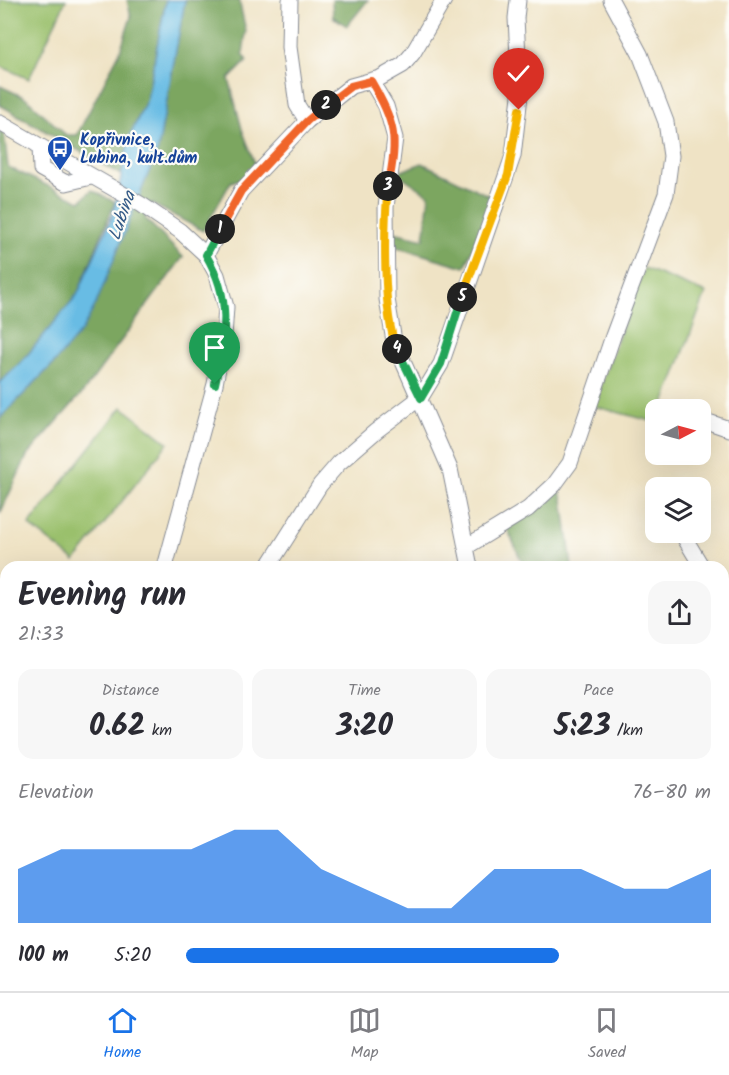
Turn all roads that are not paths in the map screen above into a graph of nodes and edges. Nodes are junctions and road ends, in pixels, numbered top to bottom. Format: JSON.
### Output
{"nodes":[{"id":1,"x":290,"y":0,"type":"edge"},
{"id":2,"x":444,"y":0,"type":"edge"},
{"id":3,"x":518,"y":0,"type":"edge"},
{"id":4,"x":611,"y":0,"type":"edge"},
{"id":5,"x":371,"y":81,"type":"junction"},
{"id":6,"x":307,"y":121,"type":"junction"},
{"id":7,"x":0,"y":123,"type":"edge"},
{"id":8,"x":206,"y":255,"type":"junction"},
{"id":9,"x":421,"y":398,"type":"junction"},
{"id":10,"x":711,"y":423,"type":"edge"},
{"id":11,"x":729,"y":429,"type":"edge"},
{"id":12,"x":688,"y":543,"type":"edge"},
{"id":13,"x":466,"y":547,"type":"junction"},
{"id":14,"x":167,"y":561,"type":"edge"},
{"id":15,"x":272,"y":561,"type":"edge"},
{"id":16,"x":469,"y":561,"type":"edge"},
{"id":17,"x":698,"y":561,"type":"edge"}],
"edges":[{"from":1,"to":6,"type":"street"},
{"from":2,"to":5,"type":"street"},
{"from":3,"to":9,"type":"street"},
{"from":4,"to":13,"type":"street"},
{"from":5,"to":6,"type":"street"},
{"from":5,"to":9,"type":"street"},
{"from":6,"to":8,"type":"street"},
{"from":7,"to":8,"type":"street"},
{"from":8,"to":14,"type":"street"},
{"from":9,"to":13,"type":"street"},
{"from":9,"to":15,"type":"street"},
{"from":10,"to":11,"type":"street"},
{"from":12,"to":17,"type":"street"},
{"from":13,"to":16,"type":"street"}]}
